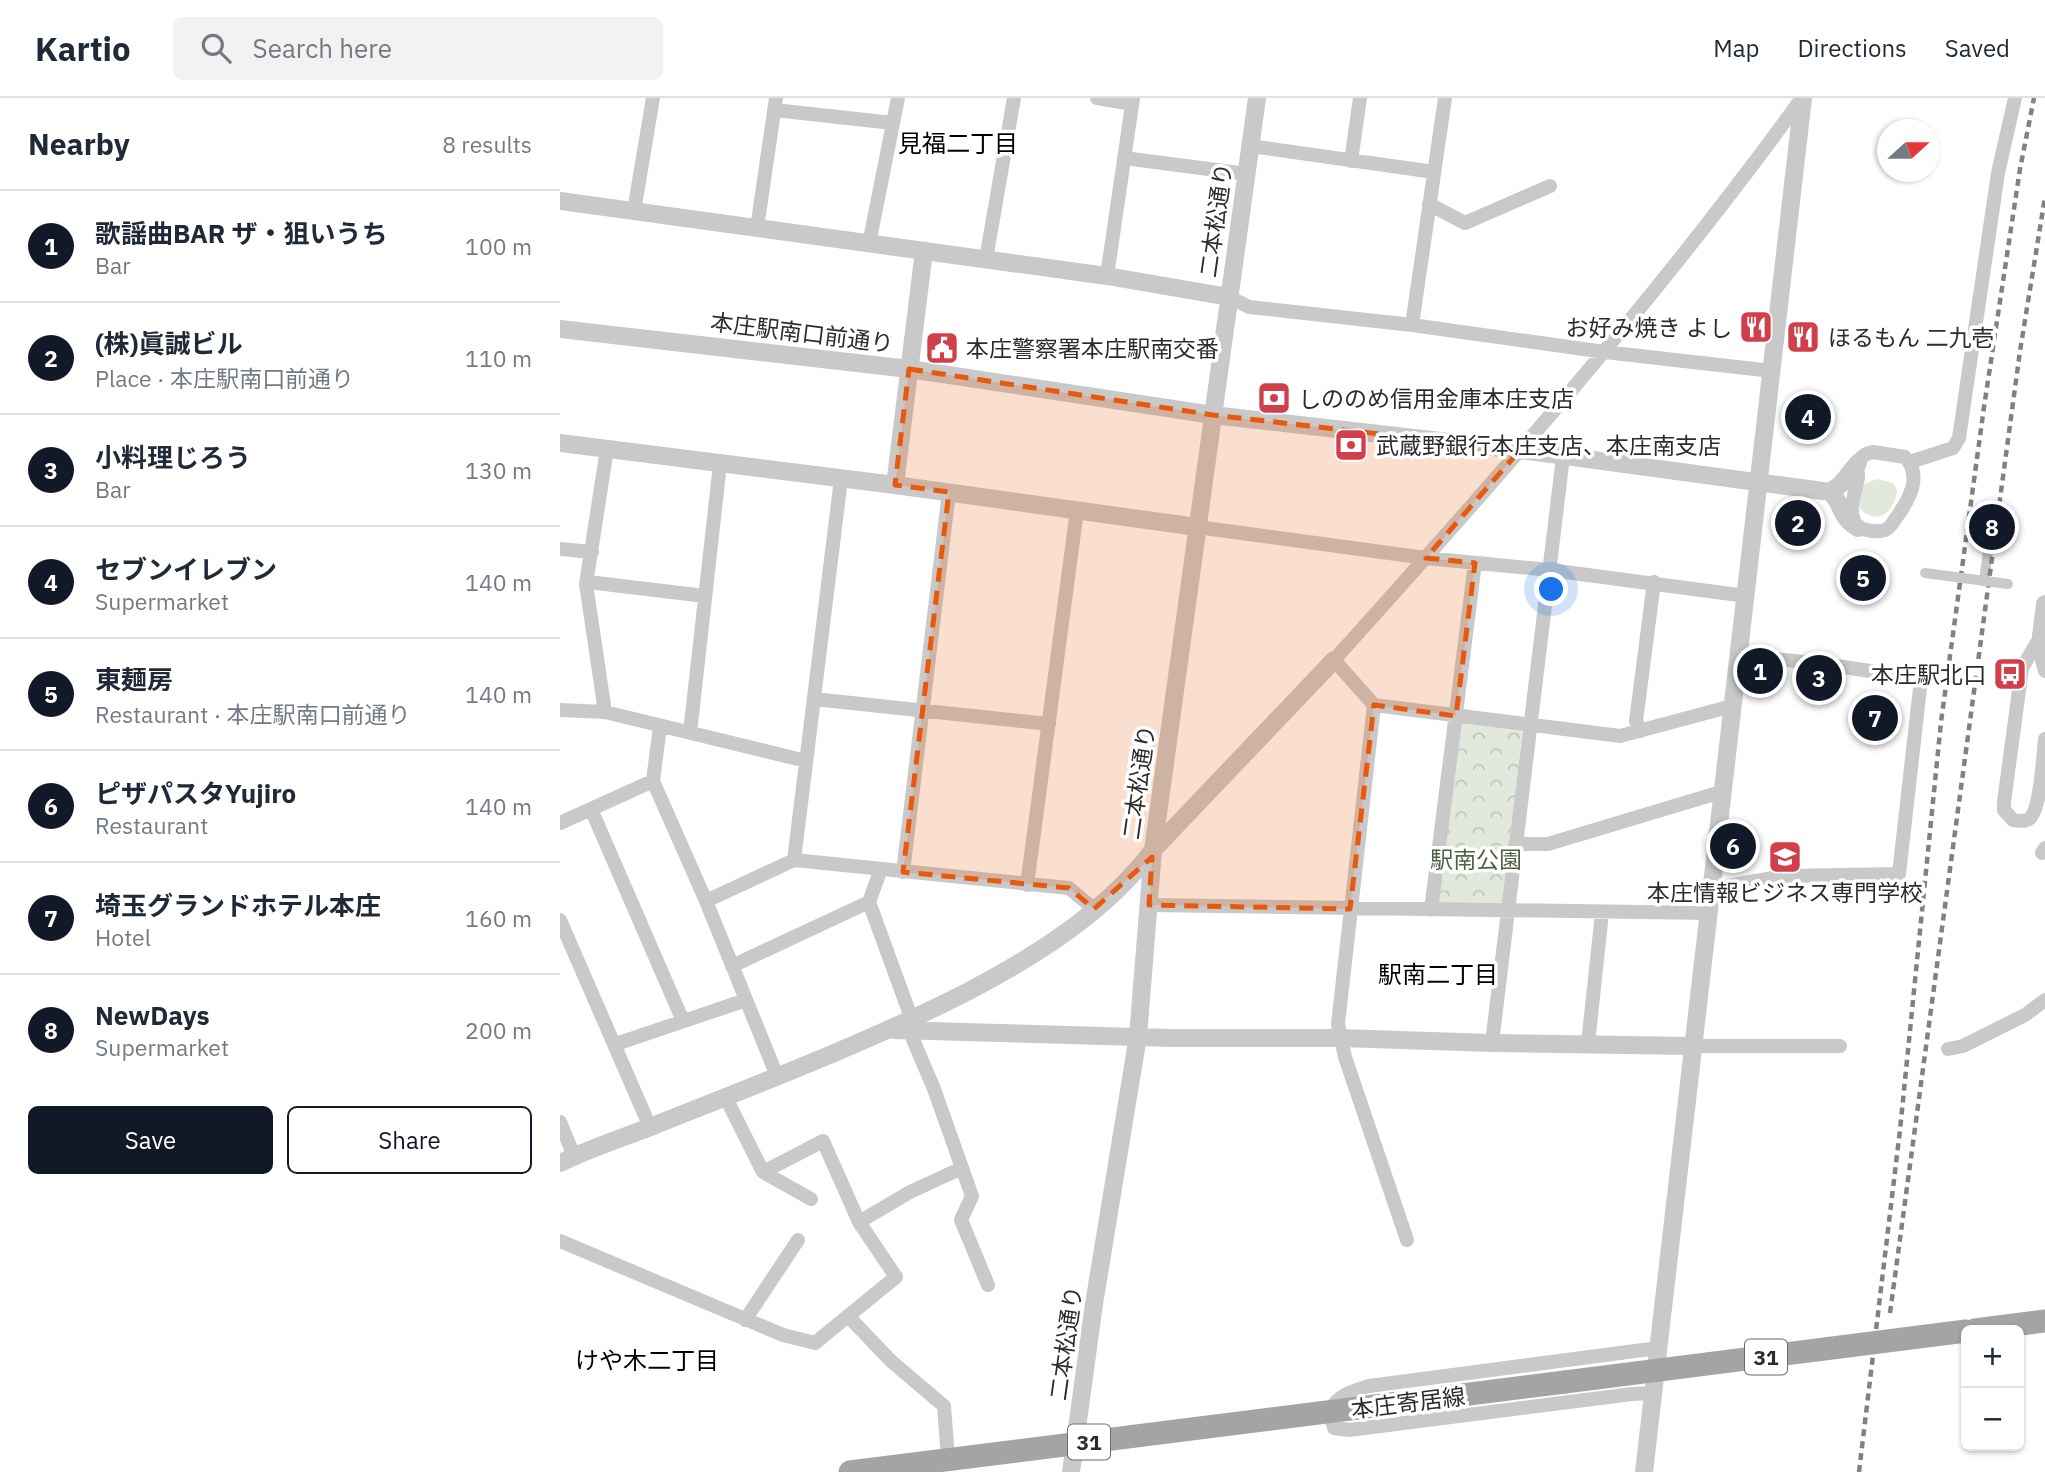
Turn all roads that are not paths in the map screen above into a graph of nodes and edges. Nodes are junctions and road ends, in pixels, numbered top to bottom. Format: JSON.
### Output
{"nodes":[{"id":1,"x":653,"y":98,"type":"edge"},
{"id":2,"x":898,"y":98,"type":"edge"},
{"id":3,"x":1014,"y":98,"type":"edge"},
{"id":4,"x":1097,"y":98,"type":"edge"},
{"id":5,"x":1257,"y":98,"type":"edge"},
{"id":6,"x":1360,"y":98,"type":"edge"},
{"id":7,"x":1444,"y":98,"type":"edge"},
{"id":8,"x":1803,"y":98,"type":"edge"},
{"id":9,"x":2015,"y":98,"type":"edge"},
{"id":10,"x":1133,"y":101,"type":"edge"},
{"id":11,"x":775,"y":104,"type":"edge"},
{"id":12,"x":893,"y":123,"type":"junction"},
{"id":13,"x":1251,"y":146,"type":"junction"},
{"id":14,"x":1125,"y":158,"type":"junction"},
{"id":15,"x":1351,"y":161,"type":"junction"},
{"id":16,"x":1434,"y":172,"type":"junction"},
{"id":17,"x":1247,"y":174,"type":"junction"},
{"id":18,"x":1550,"y":186,"type":"dead end"},
{"id":19,"x":1429,"y":204,"type":"junction"},
{"id":20,"x":561,"y":207,"type":"edge"},
{"id":21,"x":634,"y":211,"type":"junction"},
{"id":22,"x":757,"y":228,"type":"junction"},
{"id":23,"x":869,"y":244,"type":"junction"},
{"id":24,"x":924,"y":251,"type":"junction"},
{"id":25,"x":986,"y":259,"type":"junction"},
{"id":26,"x":1107,"y":276,"type":"junction"},
{"id":27,"x":1229,"y":297,"type":"junction"},
{"id":28,"x":1412,"y":325,"type":"junction"},
{"id":29,"x":560,"y":329,"type":"edge"},
{"id":30,"x":1605,"y":352,"type":"junction"},
{"id":31,"x":909,"y":369,"type":"junction"},
{"id":32,"x":1772,"y":371,"type":"junction"},
{"id":33,"x":1213,"y":415,"type":"junction"},
{"id":34,"x":560,"y":443,"type":"edge"},
{"id":35,"x":607,"y":449,"type":"junction"},
{"id":36,"x":1520,"y":450,"type":"junction"},
{"id":37,"x":1563,"y":457,"type":"junction"},
{"id":38,"x":1857,"y":463,"type":"junction"},
{"id":39,"x":1910,"y":463,"type":"junction"},
{"id":40,"x":720,"y":464,"type":"junction"},
{"id":41,"x":841,"y":479,"type":"junction"},
{"id":42,"x":1759,"y":482,"type":"junction"},
{"id":43,"x":895,"y":485,"type":"junction"},
{"id":44,"x":949,"y":492,"type":"junction"},
{"id":45,"x":1830,"y":492,"type":"junction"},
{"id":46,"x":1077,"y":510,"type":"junction"},
{"id":47,"x":1197,"y":527,"type":"junction"},
{"id":48,"x":1858,"y":528,"type":"junction"},
{"id":49,"x":1990,"y":536,"type":"dead end"},
{"id":50,"x":560,"y":549,"type":"edge"},
{"id":51,"x":592,"y":552,"type":"junction"},
{"id":52,"x":1426,"y":558,"type":"junction"},
{"id":53,"x":1475,"y":563,"type":"junction"},
{"id":54,"x":1926,"y":564,"type":"dead end"},
{"id":55,"x":1550,"y":570,"type":"junction"},
{"id":56,"x":1983,"y":581,"type":"junction"},
{"id":57,"x":588,"y":582,"type":"junction"},
{"id":58,"x":1654,"y":582,"type":"junction"},
{"id":59,"x":2008,"y":584,"type":"dead end"},
{"id":60,"x":705,"y":596,"type":"junction"},
{"id":61,"x":1746,"y":596,"type":"junction"},
{"id":62,"x":2045,"y":604,"type":"edge"},
{"id":63,"x":2041,"y":636,"type":"junction"},
{"id":64,"x":1739,"y":655,"type":"junction"},
{"id":65,"x":1334,"y":660,"type":"junction"},
{"id":66,"x":2045,"y":671,"type":"edge"},
{"id":67,"x":814,"y":699,"type":"junction"},
{"id":68,"x":1374,"y":705,"type":"junction"},
{"id":69,"x":1732,"y":706,"type":"junction"},
{"id":70,"x":560,"y":710,"type":"edge"},
{"id":71,"x":923,"y":710,"type":"junction"},
{"id":72,"x":605,"y":712,"type":"junction"},
{"id":73,"x":1456,"y":716,"type":"junction"},
{"id":74,"x":1049,"y":724,"type":"junction"},
{"id":75,"x":1529,"y":724,"type":"junction"},
{"id":76,"x":660,"y":726,"type":"junction"},
{"id":77,"x":1641,"y":731,"type":"junction"},
{"id":78,"x":690,"y":733,"type":"junction"},
{"id":79,"x":2045,"y":739,"type":"edge"},
{"id":80,"x":806,"y":761,"type":"junction"},
{"id":81,"x":653,"y":781,"type":"junction"},
{"id":82,"x":1721,"y":792,"type":"junction"},
{"id":83,"x":591,"y":809,"type":"junction"},
{"id":84,"x":560,"y":823,"type":"edge"},
{"id":85,"x":1516,"y":844,"type":"junction"},
{"id":86,"x":1153,"y":850,"type":"junction"},
{"id":87,"x":794,"y":860,"type":"junction"},
{"id":88,"x":881,"y":869,"type":"junction"},
{"id":89,"x":903,"y":872,"type":"junction"},
{"id":90,"x":1027,"y":885,"type":"junction"},
{"id":91,"x":1712,"y":889,"type":"junction"},
{"id":92,"x":706,"y":901,"type":"junction"},
{"id":93,"x":869,"y":902,"type":"junction"},
{"id":94,"x":1149,"y":905,"type":"junction"},
{"id":95,"x":1094,"y":909,"type":"junction"},
{"id":96,"x":1350,"y":909,"type":"junction"},
{"id":97,"x":1431,"y":910,"type":"junction"},
{"id":98,"x":1507,"y":910,"type":"junction"},
{"id":99,"x":1602,"y":913,"type":"junction"},
{"id":100,"x":1709,"y":913,"type":"junction"},
{"id":101,"x":560,"y":920,"type":"edge"},
{"id":102,"x":732,"y":966,"type":"junction"},
{"id":103,"x":746,"y":1000,"type":"junction"},
{"id":104,"x":2045,"y":1000,"type":"edge"},
{"id":105,"x":683,"y":1021,"type":"junction"},
{"id":106,"x":911,"y":1025,"type":"junction"},
{"id":107,"x":1138,"y":1036,"type":"junction"},
{"id":108,"x":1340,"y":1038,"type":"junction"},
{"id":109,"x":615,"y":1044,"type":"junction"},
{"id":110,"x":1492,"y":1044,"type":"junction"},
{"id":111,"x":1588,"y":1044,"type":"junction"},
{"id":112,"x":1692,"y":1046,"type":"junction"},
{"id":113,"x":1840,"y":1046,"type":"dead end"},
{"id":114,"x":1948,"y":1049,"type":"dead end"},
{"id":115,"x":777,"y":1076,"type":"junction"},
{"id":116,"x":725,"y":1097,"type":"junction"},
{"id":117,"x":560,"y":1122,"type":"edge"},
{"id":118,"x":650,"y":1127,"type":"junction"},
{"id":119,"x":567,"y":1159,"type":"edge"},
{"id":120,"x":962,"y":1168,"type":"junction"},
{"id":121,"x":762,"y":1172,"type":"junction"},
{"id":122,"x":811,"y":1199,"type":"dead end"},
{"id":123,"x":859,"y":1222,"type":"junction"},
{"id":124,"x":798,"y":1240,"type":"dead end"},
{"id":125,"x":1407,"y":1240,"type":"dead end"},
{"id":126,"x":560,"y":1241,"type":"edge"},
{"id":127,"x":988,"y":1285,"type":"dead end"},
{"id":128,"x":848,"y":1316,"type":"junction"},
{"id":129,"x":745,"y":1320,"type":"junction"},
{"id":130,"x":2045,"y":1321,"type":"edge"},
{"id":131,"x":2016,"y":1325,"type":"edge"},
{"id":132,"x":1961,"y":1332,"type":"edge"},
{"id":133,"x":1658,"y":1348,"type":"junction"},
{"id":134,"x":1653,"y":1394,"type":"junction"},
{"id":135,"x":1329,"y":1412,"type":"junction"},
{"id":136,"x":1075,"y":1443,"type":"junction"},
{"id":137,"x":948,"y":1459,"type":"junction"},
{"id":138,"x":850,"y":1472,"type":"edge"},
{"id":139,"x":1071,"y":1472,"type":"edge"},
{"id":140,"x":1644,"y":1472,"type":"edge"}],
"edges":[{"from":1,"to":21,"type":"street"},
{"from":2,"to":12,"type":"street"},
{"from":3,"to":25,"type":"street"},
{"from":4,"to":10,"type":"street"},
{"from":5,"to":13,"type":"street","name":"二本松通り"},
{"from":6,"to":15,"type":"street"},
{"from":7,"to":16,"type":"street"},
{"from":8,"to":30,"type":"street"},
{"from":8,"to":32,"type":"street"},
{"from":9,"to":39,"type":"street"},
{"from":10,"to":14,"type":"street"},
{"from":11,"to":12,"type":"street"},
{"from":11,"to":22,"type":"street"},
{"from":12,"to":23,"type":"street"},
{"from":13,"to":15,"type":"street"},
{"from":13,"to":17,"type":"street","name":"二本松通り"},
{"from":14,"to":17,"type":"street"},
{"from":14,"to":26,"type":"street"},
{"from":15,"to":16,"type":"street"},
{"from":16,"to":19,"type":"street"},
{"from":17,"to":27,"type":"street","name":"二本松通り"},
{"from":18,"to":19,"type":"street"},
{"from":19,"to":28,"type":"street"},
{"from":20,"to":21,"type":"street"},
{"from":21,"to":22,"type":"street"},
{"from":22,"to":23,"type":"street"},
{"from":23,"to":24,"type":"street"},
{"from":24,"to":25,"type":"street"},
{"from":24,"to":31,"type":"street"},
{"from":25,"to":26,"type":"street"},
{"from":26,"to":27,"type":"street"},
{"from":27,"to":28,"type":"street"},
{"from":27,"to":33,"type":"street","name":"二本松通り"},
{"from":28,"to":30,"type":"street"},
{"from":29,"to":31,"type":"street","name":"本庄駅南口前通り"},
{"from":30,"to":32,"type":"street"},
{"from":30,"to":36,"type":"street"},
{"from":31,"to":33,"type":"street","name":"本庄駅南口前通り"},
{"from":31,"to":43,"type":"street"},
{"from":32,"to":42,"type":"street"},
{"from":33,"to":36,"type":"street","name":"本庄駅南口前通り"},
{"from":33,"to":47,"type":"street","name":"二本松通り"},
{"from":34,"to":35,"type":"street"},
{"from":35,"to":40,"type":"street"},
{"from":35,"to":51,"type":"street"},
{"from":36,"to":37,"type":"street","name":"本庄駅南口前通り"},
{"from":36,"to":52,"type":"street"},
{"from":37,"to":42,"type":"street","name":"本庄駅南口前通り"},
{"from":37,"to":55,"type":"street"},
{"from":38,"to":39,"type":"street"},
{"from":38,"to":45,"type":"street"},
{"from":38,"to":48,"type":"street"},
{"from":39,"to":48,"type":"street"},
{"from":40,"to":41,"type":"street"},
{"from":40,"to":60,"type":"street"},
{"from":41,"to":43,"type":"street"},
{"from":41,"to":67,"type":"street"},
{"from":42,"to":45,"type":"street","name":"本庄駅南口前通り"},
{"from":42,"to":61,"type":"street"},
{"from":43,"to":44,"type":"street"},
{"from":44,"to":46,"type":"street"},
{"from":44,"to":71,"type":"street"},
{"from":45,"to":48,"type":"street"},
{"from":46,"to":47,"type":"street"},
{"from":46,"to":74,"type":"street"},
{"from":47,"to":52,"type":"street"},
{"from":47,"to":86,"type":"street","name":"二本松通り"},
{"from":49,"to":56,"type":"street"},
{"from":50,"to":51,"type":"street"},
{"from":51,"to":57,"type":"street"},
{"from":52,"to":53,"type":"street"},
{"from":52,"to":65,"type":"street"},
{"from":53,"to":55,"type":"street"},
{"from":53,"to":73,"type":"street"},
{"from":54,"to":56,"type":"street","bridge":true},
{"from":55,"to":58,"type":"street"},
{"from":55,"to":75,"type":"street"},
{"from":56,"to":59,"type":"street","bridge":true},
{"from":57,"to":60,"type":"street"},
{"from":57,"to":72,"type":"street"},
{"from":58,"to":61,"type":"street"},
{"from":58,"to":77,"type":"street"},
{"from":60,"to":78,"type":"street"},
{"from":61,"to":64,"type":"street"},
{"from":62,"to":63,"type":"street"},
{"from":63,"to":66,"type":"street"},
{"from":63,"to":79,"type":"street"},
{"from":64,"to":69,"type":"street"},
{"from":64,"to":91,"type":"street"},
{"from":65,"to":68,"type":"street"},
{"from":65,"to":86,"type":"street"},
{"from":67,"to":71,"type":"street"},
{"from":67,"to":80,"type":"street"},
{"from":68,"to":73,"type":"street"},
{"from":68,"to":96,"type":"street"},
{"from":69,"to":77,"type":"street"},
{"from":69,"to":82,"type":"street"},
{"from":70,"to":72,"type":"street"},
{"from":71,"to":74,"type":"street"},
{"from":71,"to":89,"type":"street"},
{"from":72,"to":76,"type":"street"},
{"from":73,"to":75,"type":"street"},
{"from":73,"to":97,"type":"street"},
{"from":74,"to":90,"type":"street"},
{"from":75,"to":77,"type":"street"},
{"from":75,"to":85,"type":"street"},
{"from":76,"to":78,"type":"street"},
{"from":76,"to":81,"type":"street"},
{"from":78,"to":80,"type":"street"},
{"from":80,"to":87,"type":"street"},
{"from":81,"to":83,"type":"street"},
{"from":81,"to":92,"type":"street"},
{"from":82,"to":85,"type":"street"},
{"from":82,"to":91,"type":"street"},
{"from":83,"to":84,"type":"street"},
{"from":83,"to":105,"type":"street"},
{"from":85,"to":98,"type":"street"},
{"from":86,"to":94,"type":"street","name":"二本松通り"},
{"from":86,"to":95,"type":"street"},
{"from":87,"to":88,"type":"street"},
{"from":87,"to":92,"type":"street"},
{"from":88,"to":89,"type":"street"},
{"from":88,"to":93,"type":"street"},
{"from":89,"to":90,"type":"street"},
{"from":90,"to":95,"type":"street"},
{"from":91,"to":100,"type":"street"},
{"from":92,"to":102,"type":"street"},
{"from":93,"to":102,"type":"street"},
{"from":93,"to":106,"type":"street"},
{"from":94,"to":96,"type":"street"},
{"from":94,"to":107,"type":"street","name":"二本松通り"},
{"from":95,"to":106,"type":"street"},
{"from":96,"to":97,"type":"street"},
{"from":96,"to":108,"type":"street"},
{"from":97,"to":98,"type":"street"},
{"from":98,"to":99,"type":"street"},
{"from":98,"to":110,"type":"street"},
{"from":99,"to":100,"type":"street"},
{"from":99,"to":111,"type":"street"},
{"from":100,"to":112,"type":"street"},
{"from":101,"to":109,"type":"street"},
{"from":102,"to":103,"type":"street"},
{"from":103,"to":105,"type":"street"},
{"from":103,"to":115,"type":"street"},
{"from":104,"to":114,"type":"street"},
{"from":105,"to":109,"type":"street"},
{"from":106,"to":107,"type":"street"},
{"from":106,"to":115,"type":"street"},
{"from":106,"to":120,"type":"street"},
{"from":107,"to":108,"type":"street"},
{"from":107,"to":136,"type":"street","name":"二本松通り"},
{"from":108,"to":110,"type":"street"},
{"from":108,"to":125,"type":"street"},
{"from":109,"to":118,"type":"street"},
{"from":110,"to":111,"type":"street"},
{"from":111,"to":112,"type":"street"},
{"from":112,"to":113,"type":"street"},
{"from":112,"to":133,"type":"street"},
{"from":115,"to":116,"type":"street"},
{"from":116,"to":118,"type":"street"},
{"from":116,"to":121,"type":"street"},
{"from":117,"to":119,"type":"street"},
{"from":118,"to":119,"type":"street"},
{"from":120,"to":123,"type":"street"},
{"from":120,"to":127,"type":"street"},
{"from":121,"to":122,"type":"street"},
{"from":121,"to":123,"type":"street"},
{"from":123,"to":128,"type":"street"},
{"from":124,"to":129,"type":"street"},
{"from":126,"to":129,"type":"street"},
{"from":128,"to":129,"type":"street"},
{"from":128,"to":137,"type":"street"},
{"from":130,"to":131,"type":"main road"},
{"from":132,"to":135,"type":"main road","name":"本庄寄居線","number":"31","bridge":true},
{"from":133,"to":134,"type":"street"},
{"from":133,"to":135,"type":"street"},
{"from":134,"to":135,"type":"street"},
{"from":134,"to":140,"type":"street"},
{"from":135,"to":136,"type":"main road","name":"本庄寄居線","number":"31"},
{"from":136,"to":137,"type":"main road","name":"本庄寄居線","number":"31"},
{"from":136,"to":139,"type":"street","name":"二本松通り"},
{"from":137,"to":138,"type":"main road","name":"本庄寄居線","number":"31"}]}
